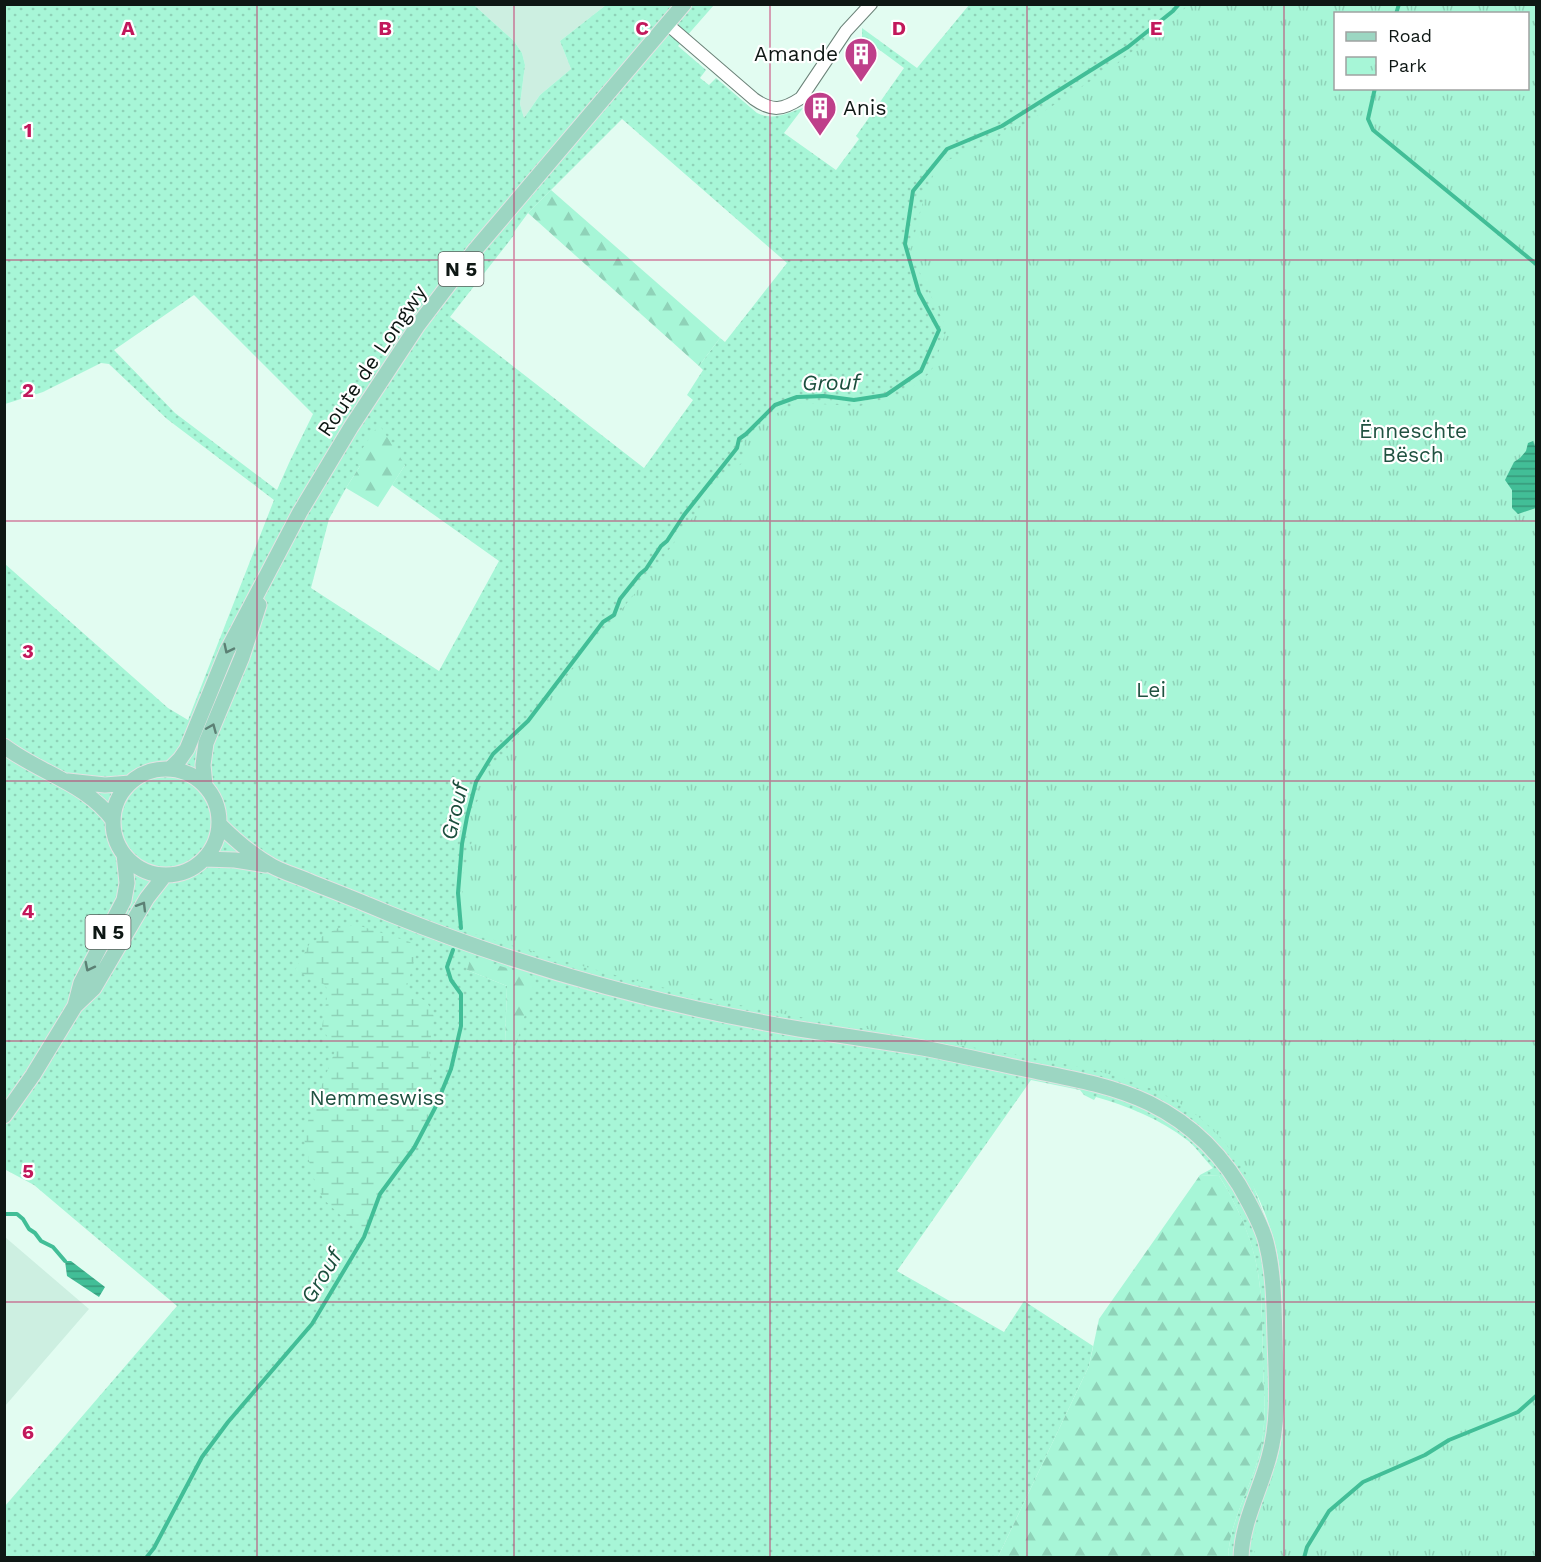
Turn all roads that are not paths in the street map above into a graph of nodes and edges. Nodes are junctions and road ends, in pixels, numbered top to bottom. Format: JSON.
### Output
{"nodes":[{"id":1,"x":684,"y":4,"type":"edge"},
{"id":2,"x":871,"y":4,"type":"edge"},
{"id":3,"x":667,"y":24,"type":"junction"},
{"id":4,"x":275,"y":560,"type":"junction"},
{"id":5,"x":4,"y":746,"type":"edge"},
{"id":6,"x":170,"y":769,"type":"junction"},
{"id":7,"x":66,"y":781,"type":"junction"},
{"id":8,"x":130,"y":783,"type":"junction"},
{"id":9,"x":205,"y":785,"type":"junction"},
{"id":10,"x":113,"y":819,"type":"junction"},
{"id":11,"x":219,"y":824,"type":"junction"},
{"id":12,"x":124,"y":854,"type":"junction"},
{"id":13,"x":204,"y":859,"type":"junction"},
{"id":14,"x":272,"y":866,"type":"junction"},
{"id":15,"x":165,"y":874,"type":"junction"},
{"id":16,"x":75,"y":1006,"type":"junction"},
{"id":17,"x":4,"y":1116,"type":"edge"},
{"id":18,"x":1241,"y":1557,"type":"edge"}],
"edges":[{"from":1,"to":3,"type":"main road","name":"Route de Longwy","number":"N 5"},
{"from":2,"to":3,"type":"street"},
{"from":3,"to":4,"type":"main road","name":"Route de Longwy","number":"N 5"},
{"from":4,"to":6,"type":"main road","name":"Route de Longwy","number":"N 5","one_way":true},
{"from":9,"to":4,"type":"main road","name":"Route de Longwy","number":"N 5","one_way":true},
{"from":5,"to":7,"type":"main road"},
{"from":6,"to":8,"type":"main road"},
{"from":6,"to":9,"type":"main road"},
{"from":7,"to":8,"type":"main road"},
{"from":7,"to":10,"type":"main road"},
{"from":8,"to":10,"type":"main road"},
{"from":9,"to":11,"type":"main road","number":"N 5"},
{"from":10,"to":12,"type":"main road","number":"N 5"},
{"from":11,"to":13,"type":"main road"},
{"from":11,"to":14,"type":"main road"},
{"from":12,"to":15,"type":"main road"},
{"from":12,"to":16,"type":"main road","number":"N 5","one_way":true},
{"from":13,"to":14,"type":"main road"},
{"from":13,"to":15,"type":"main road"},
{"from":14,"to":18,"type":"main road"},
{"from":16,"to":15,"type":"main road","number":"N 5","one_way":true},
{"from":16,"to":17,"type":"main road","number":"N 5"}]}
